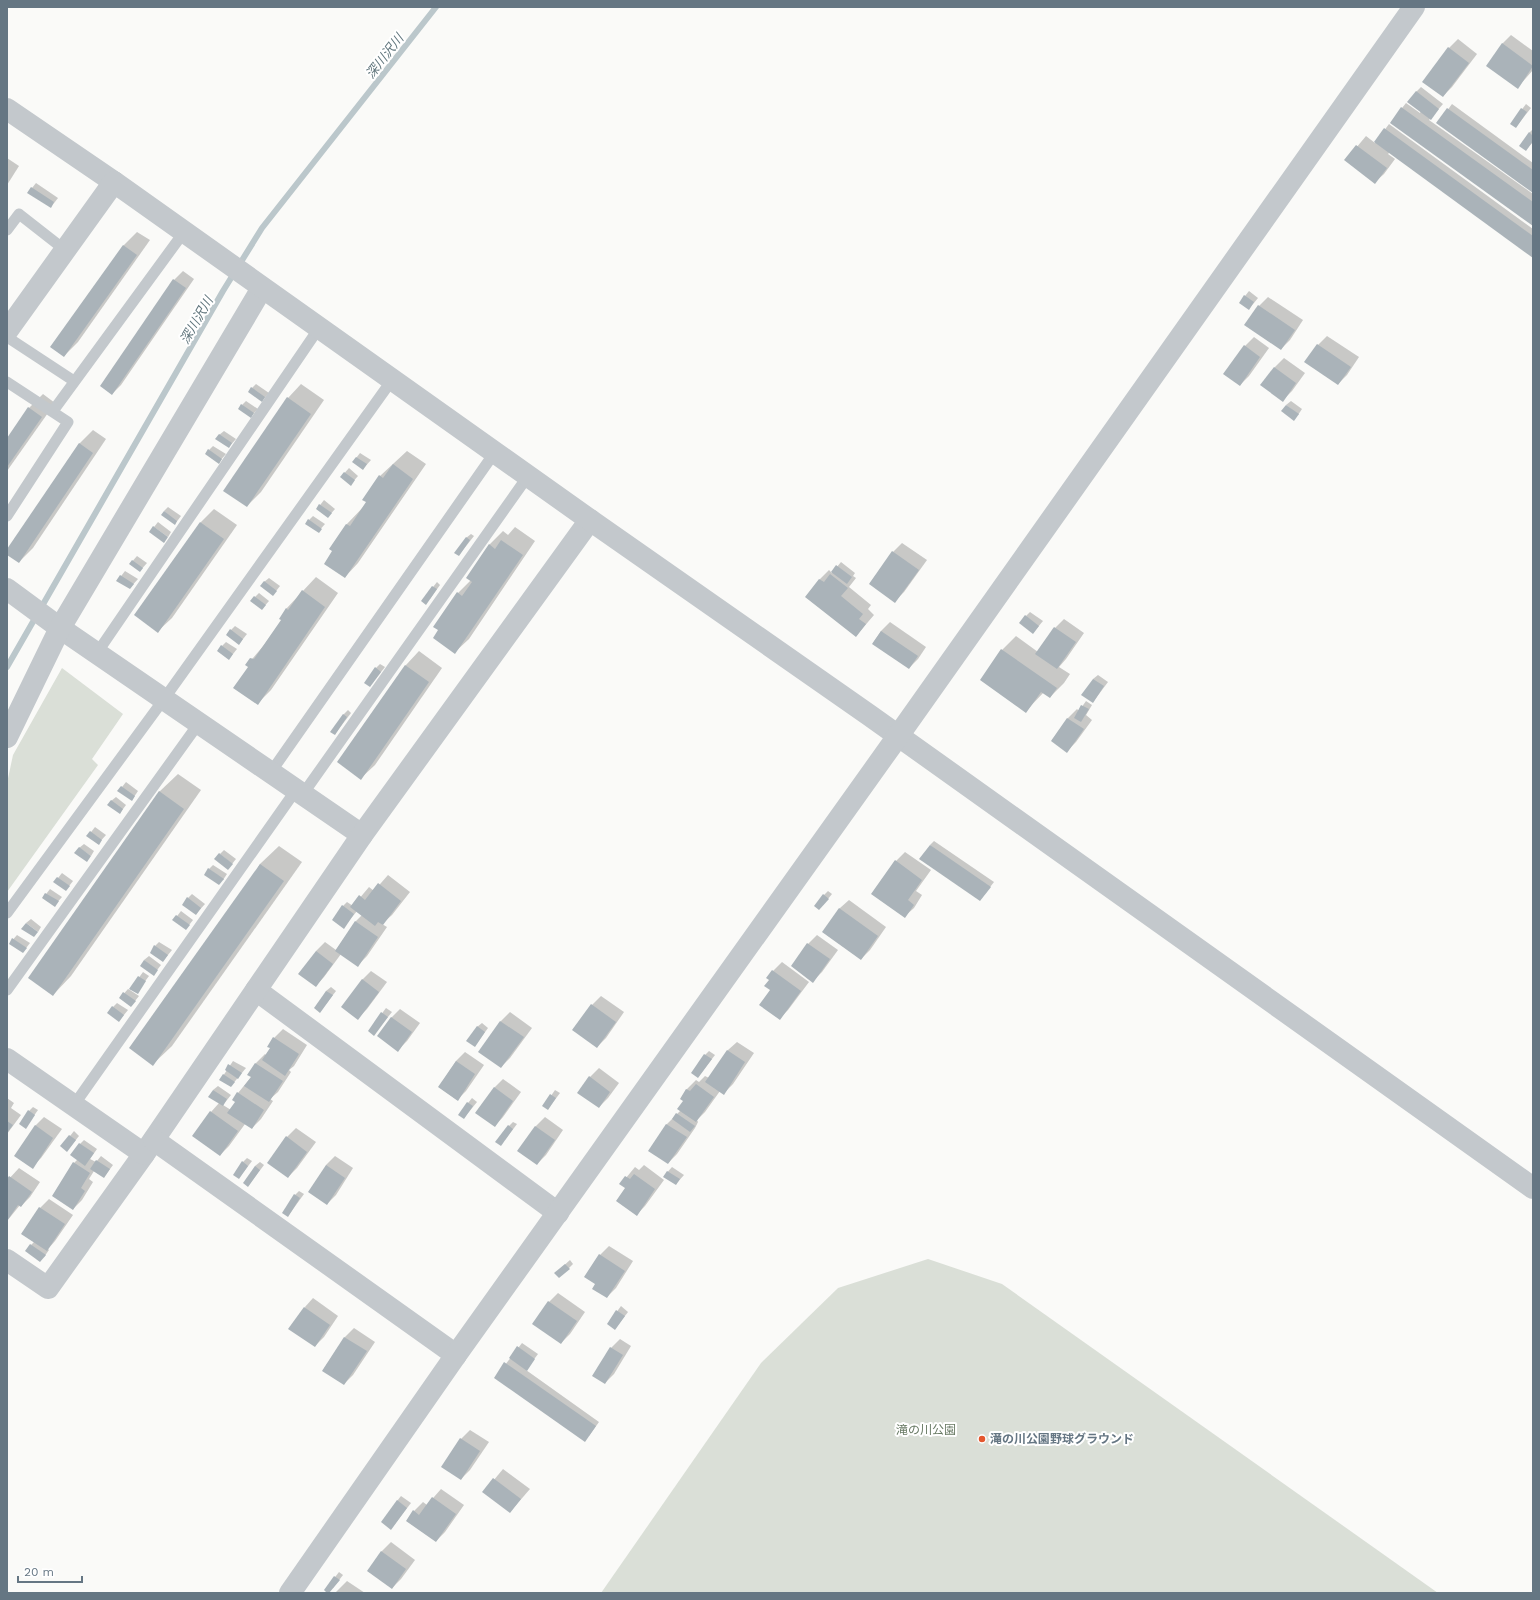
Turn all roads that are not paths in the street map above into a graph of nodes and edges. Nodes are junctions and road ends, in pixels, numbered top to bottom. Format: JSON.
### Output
{"nodes":[{"id":1,"x":1414,"y":7,"type":"edge"},
{"id":2,"x":7,"y":109,"type":"edge"},
{"id":3,"x":114,"y":182,"type":"junction"},
{"id":4,"x":7,"y":230,"type":"edge"},
{"id":5,"x":184,"y":232,"type":"junction"},
{"id":6,"x":65,"y":250,"type":"junction"},
{"id":7,"x":255,"y":283,"type":"junction"},
{"id":8,"x":320,"y":328,"type":"junction"},
{"id":9,"x":7,"y":331,"type":"edge"},
{"id":10,"x":7,"y":337,"type":"edge"},
{"id":11,"x":392,"y":380,"type":"junction"},
{"id":12,"x":74,"y":381,"type":"junction"},
{"id":13,"x":7,"y":382,"type":"edge"},
{"id":14,"x":53,"y":411,"type":"junction"},
{"id":15,"x":495,"y":452,"type":"junction"},
{"id":16,"x":528,"y":476,"type":"junction"},
{"id":17,"x":7,"y":516,"type":"edge"},
{"id":18,"x":590,"y":520,"type":"junction"},
{"id":19,"x":7,"y":589,"type":"edge"},
{"id":20,"x":54,"y":623,"type":"junction"},
{"id":21,"x":97,"y":653,"type":"junction"},
{"id":22,"x":164,"y":699,"type":"junction"},
{"id":23,"x":199,"y":723,"type":"junction"},
{"id":24,"x":898,"y":736,"type":"junction"},
{"id":25,"x":7,"y":737,"type":"edge"},
{"id":26,"x":271,"y":772,"type":"junction"},
{"id":27,"x":300,"y":792,"type":"junction"},
{"id":28,"x":362,"y":835,"type":"junction"},
{"id":29,"x":7,"y":913,"type":"edge"},
{"id":30,"x":7,"y":990,"type":"edge"},
{"id":31,"x":256,"y":990,"type":"junction"},
{"id":32,"x":7,"y":1059,"type":"edge"},
{"id":33,"x":74,"y":1106,"type":"junction"},
{"id":34,"x":149,"y":1147,"type":"junction"},
{"id":35,"x":1533,"y":1188,"type":"edge"},
{"id":36,"x":558,"y":1213,"type":"junction"},
{"id":37,"x":7,"y":1260,"type":"edge"},
{"id":38,"x":456,"y":1355,"type":"junction"},
{"id":39,"x":290,"y":1593,"type":"edge"}],
"edges":[{"from":1,"to":24,"type":"street"},
{"from":2,"to":3,"type":"street"},
{"from":3,"to":5,"type":"street"},
{"from":3,"to":6,"type":"street"},
{"from":4,"to":6,"type":"lane"},
{"from":5,"to":7,"type":"street"},
{"from":5,"to":12,"type":"lane"},
{"from":6,"to":9,"type":"street"},
{"from":7,"to":8,"type":"street"},
{"from":7,"to":20,"type":"street"},
{"from":8,"to":11,"type":"street"},
{"from":8,"to":21,"type":"lane"},
{"from":10,"to":12,"type":"lane"},
{"from":11,"to":15,"type":"street"},
{"from":11,"to":22,"type":"lane"},
{"from":12,"to":14,"type":"lane"},
{"from":13,"to":14,"type":"lane"},
{"from":14,"to":17,"type":"lane"},
{"from":15,"to":16,"type":"street"},
{"from":15,"to":26,"type":"lane"},
{"from":16,"to":18,"type":"street"},
{"from":16,"to":27,"type":"lane"},
{"from":18,"to":24,"type":"street"},
{"from":18,"to":28,"type":"street"},
{"from":19,"to":20,"type":"street"},
{"from":20,"to":21,"type":"street"},
{"from":20,"to":25,"type":"street"},
{"from":21,"to":22,"type":"street"},
{"from":22,"to":23,"type":"street"},
{"from":22,"to":29,"type":"lane"},
{"from":23,"to":26,"type":"street"},
{"from":23,"to":30,"type":"lane"},
{"from":24,"to":35,"type":"street"},
{"from":24,"to":36,"type":"street"},
{"from":26,"to":27,"type":"street"},
{"from":27,"to":28,"type":"street"},
{"from":27,"to":33,"type":"lane"},
{"from":28,"to":31,"type":"street"},
{"from":31,"to":34,"type":"street"},
{"from":31,"to":36,"type":"street"},
{"from":32,"to":33,"type":"street"},
{"from":33,"to":34,"type":"street"},
{"from":34,"to":37,"type":"street"},
{"from":34,"to":38,"type":"street"},
{"from":36,"to":38,"type":"street"},
{"from":38,"to":39,"type":"street"}]}
